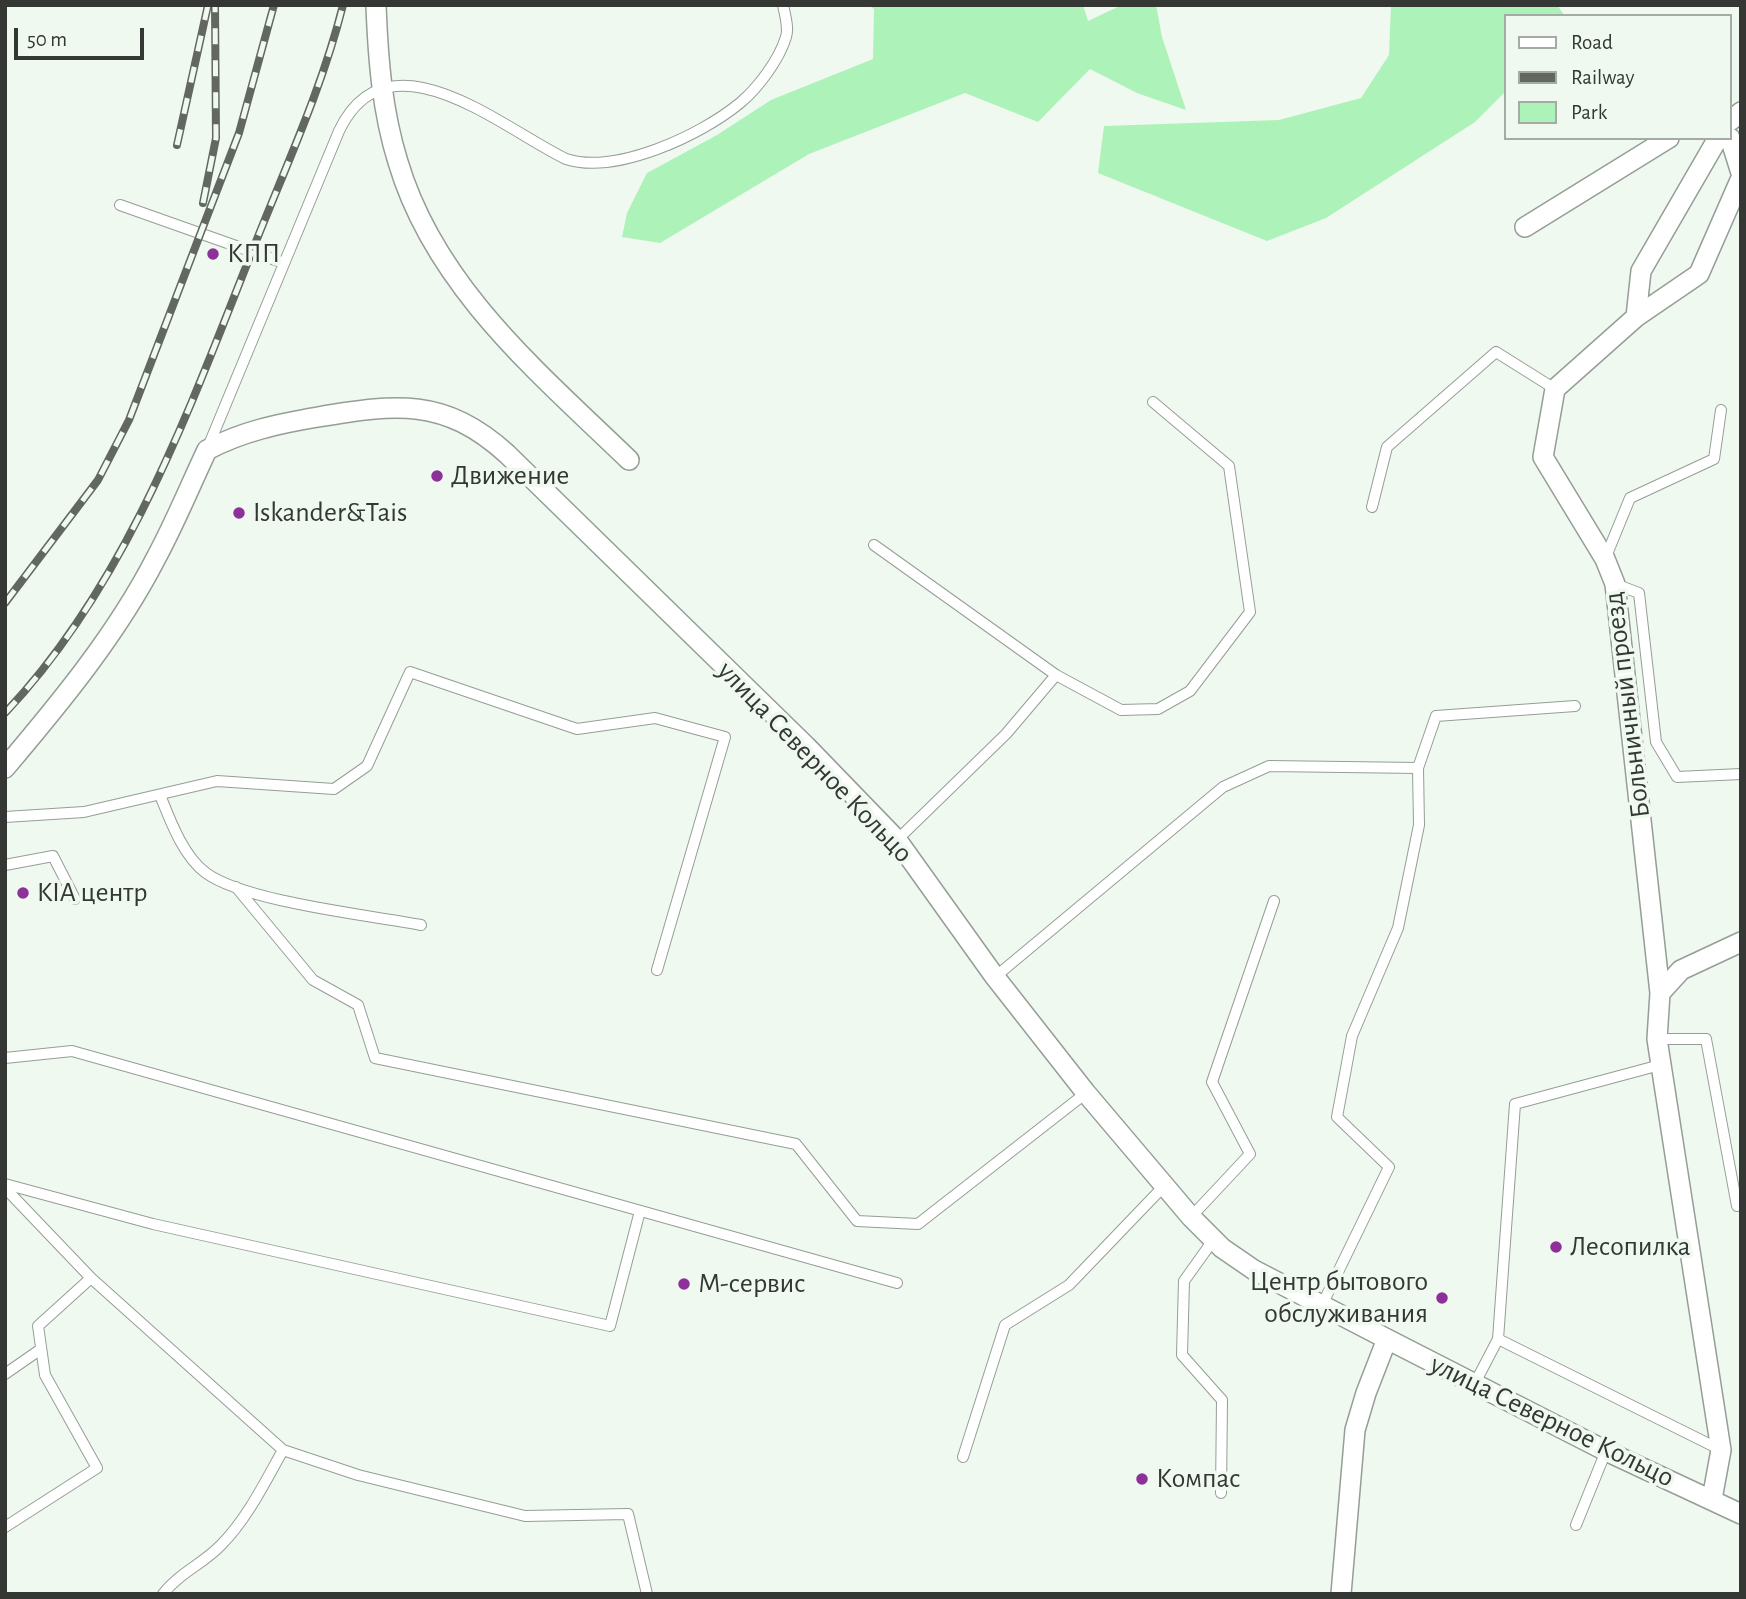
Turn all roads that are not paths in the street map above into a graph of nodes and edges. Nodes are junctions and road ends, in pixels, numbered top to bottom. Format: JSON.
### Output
{"nodes":[{"id":1,"x":376,"y":5,"type":"edge"},
{"id":2,"x":783,"y":5,"type":"edge"},
{"id":3,"x":382,"y":90,"type":"junction"},
{"id":4,"x":1666,"y":140,"type":"edge"},
{"id":5,"x":1717,"y":140,"type":"edge"},
{"id":6,"x":1731,"y":140,"type":"edge"},
{"id":7,"x":1741,"y":175,"type":"edge"},
{"id":8,"x":120,"y":205,"type":"dead end"},
{"id":9,"x":1525,"y":227,"type":"dead end"},
{"id":10,"x":284,"y":263,"type":"junction"},
{"id":11,"x":1636,"y":317,"type":"junction"},
{"id":12,"x":1555,"y":389,"type":"junction"},
{"id":13,"x":1153,"y":402,"type":"dead end"},
{"id":14,"x":1721,"y":410,"type":"dead end"},
{"id":15,"x":206,"y":450,"type":"junction"},
{"id":16,"x":629,"y":460,"type":"dead end"},
{"id":17,"x":1372,"y":507,"type":"dead end"},
{"id":18,"x":874,"y":545,"type":"dead end"},
{"id":19,"x":1605,"y":559,"type":"junction"},
{"id":20,"x":1615,"y":584,"type":"junction"},
{"id":21,"x":1056,"y":675,"type":"junction"},
{"id":22,"x":1575,"y":706,"type":"dead end"},
{"id":23,"x":5,"y":768,"type":"edge"},
{"id":24,"x":1418,"y":768,"type":"junction"},
{"id":25,"x":1741,"y":774,"type":"edge"},
{"id":26,"x":160,"y":795,"type":"junction"},
{"id":27,"x":5,"y":817,"type":"edge"},
{"id":28,"x":897,"y":840,"type":"junction"},
{"id":29,"x":5,"y":865,"type":"edge"},
{"id":30,"x":236,"y":887,"type":"junction"},
{"id":31,"x":75,"y":899,"type":"dead end"},
{"id":32,"x":1274,"y":901,"type":"dead end"},
{"id":33,"x":421,"y":925,"type":"dead end"},
{"id":34,"x":1741,"y":942,"type":"edge"},
{"id":35,"x":657,"y":970,"type":"dead end"},
{"id":36,"x":995,"y":976,"type":"junction"},
{"id":37,"x":1660,"y":993,"type":"junction"},
{"id":38,"x":1657,"y":1040,"type":"junction"},
{"id":39,"x":5,"y":1058,"type":"edge"},
{"id":40,"x":1660,"y":1065,"type":"junction"},
{"id":41,"x":1086,"y":1093,"type":"junction"},
{"id":42,"x":5,"y":1186,"type":"edge"},
{"id":43,"x":1164,"y":1186,"type":"junction"},
{"id":44,"x":1741,"y":1205,"type":"edge"},
{"id":45,"x":640,"y":1211,"type":"junction"},
{"id":46,"x":1191,"y":1217,"type":"junction"},
{"id":47,"x":1214,"y":1239,"type":"junction"},
{"id":48,"x":91,"y":1278,"type":"junction"},
{"id":49,"x":897,"y":1283,"type":"dead end"},
{"id":50,"x":1322,"y":1305,"type":"junction"},
{"id":51,"x":1387,"y":1339,"type":"junction"},
{"id":52,"x":1498,"y":1339,"type":"junction"},
{"id":53,"x":41,"y":1349,"type":"junction"},
{"id":54,"x":5,"y":1374,"type":"edge"},
{"id":55,"x":1475,"y":1383,"type":"junction"},
{"id":56,"x":283,"y":1450,"type":"junction"},
{"id":57,"x":1721,"y":1450,"type":"junction"},
{"id":58,"x":1606,"y":1451,"type":"junction"},
{"id":59,"x":963,"y":1457,"type":"dead end"},
{"id":60,"x":1221,"y":1493,"type":"dead end"},
{"id":61,"x":1712,"y":1499,"type":"junction"},
{"id":62,"x":1741,"y":1514,"type":"edge"},
{"id":63,"x":1577,"y":1525,"type":"dead end"},
{"id":64,"x":5,"y":1527,"type":"edge"},
{"id":65,"x":163,"y":1594,"type":"edge"},
{"id":66,"x":647,"y":1594,"type":"edge"},
{"id":67,"x":1341,"y":1594,"type":"edge"}],
"edges":[{"from":1,"to":3,"type":"street"},
{"from":2,"to":3,"type":"lane"},
{"from":3,"to":10,"type":"lane"},
{"from":3,"to":16,"type":"street"},
{"from":4,"to":9,"type":"street"},
{"from":5,"to":11,"type":"street"},
{"from":6,"to":7,"type":"street"},
{"from":7,"to":11,"type":"street"},
{"from":8,"to":10,"type":"lane"},
{"from":10,"to":15,"type":"lane"},
{"from":11,"to":12,"type":"street"},
{"from":12,"to":17,"type":"lane"},
{"from":12,"to":19,"type":"street","name":"Больничный проезд"},
{"from":13,"to":21,"type":"lane"},
{"from":14,"to":19,"type":"lane"},
{"from":15,"to":23,"type":"street"},
{"from":15,"to":28,"type":"street","name":"улица Северное Кольцо"},
{"from":18,"to":21,"type":"lane"},
{"from":19,"to":20,"type":"street","name":"Больничный проезд"},
{"from":20,"to":25,"type":"lane"},
{"from":20,"to":37,"type":"street","name":"Больничный проезд"},
{"from":21,"to":28,"type":"lane"},
{"from":22,"to":24,"type":"lane"},
{"from":24,"to":36,"type":"lane"},
{"from":24,"to":50,"type":"lane"},
{"from":26,"to":27,"type":"lane"},
{"from":26,"to":30,"type":"lane"},
{"from":26,"to":35,"type":"lane"},
{"from":28,"to":36,"type":"street","name":"улица Северное Кольцо"},
{"from":29,"to":31,"type":"lane"},
{"from":30,"to":33,"type":"lane"},
{"from":30,"to":41,"type":"lane"},
{"from":32,"to":46,"type":"lane"},
{"from":34,"to":37,"type":"street"},
{"from":36,"to":41,"type":"street","name":"улица Северное Кольцо"},
{"from":37,"to":38,"type":"street","name":"Больничный проезд"},
{"from":38,"to":40,"type":"street","name":"Больничный проезд"},
{"from":38,"to":44,"type":"lane"},
{"from":39,"to":45,"type":"lane"},
{"from":40,"to":52,"type":"lane"},
{"from":40,"to":57,"type":"street","name":"Больничный проезд"},
{"from":41,"to":43,"type":"street","name":"улица Северное Кольцо"},
{"from":42,"to":45,"type":"lane"},
{"from":42,"to":48,"type":"lane"},
{"from":43,"to":46,"type":"street","name":"улица Северное Кольцо"},
{"from":43,"to":59,"type":"lane"},
{"from":45,"to":49,"type":"lane"},
{"from":46,"to":47,"type":"street","name":"улица Северное Кольцо"},
{"from":47,"to":50,"type":"street","name":"улица Северное Кольцо"},
{"from":47,"to":60,"type":"lane"},
{"from":48,"to":53,"type":"lane"},
{"from":48,"to":56,"type":"lane"},
{"from":50,"to":51,"type":"street","name":"улица Северное Кольцо"},
{"from":51,"to":55,"type":"street","name":"улица Северное Кольцо"},
{"from":51,"to":67,"type":"street"},
{"from":52,"to":55,"type":"lane"},
{"from":52,"to":57,"type":"lane"},
{"from":53,"to":54,"type":"lane"},
{"from":53,"to":64,"type":"lane"},
{"from":55,"to":58,"type":"street","name":"улица Северное Кольцо"},
{"from":56,"to":65,"type":"lane"},
{"from":56,"to":66,"type":"lane"},
{"from":57,"to":61,"type":"street","name":"Больничный проезд"},
{"from":58,"to":61,"type":"street","name":"улица Северное Кольцо"},
{"from":58,"to":63,"type":"lane"},
{"from":61,"to":62,"type":"street","name":"улица Северное Кольцо"}]}
